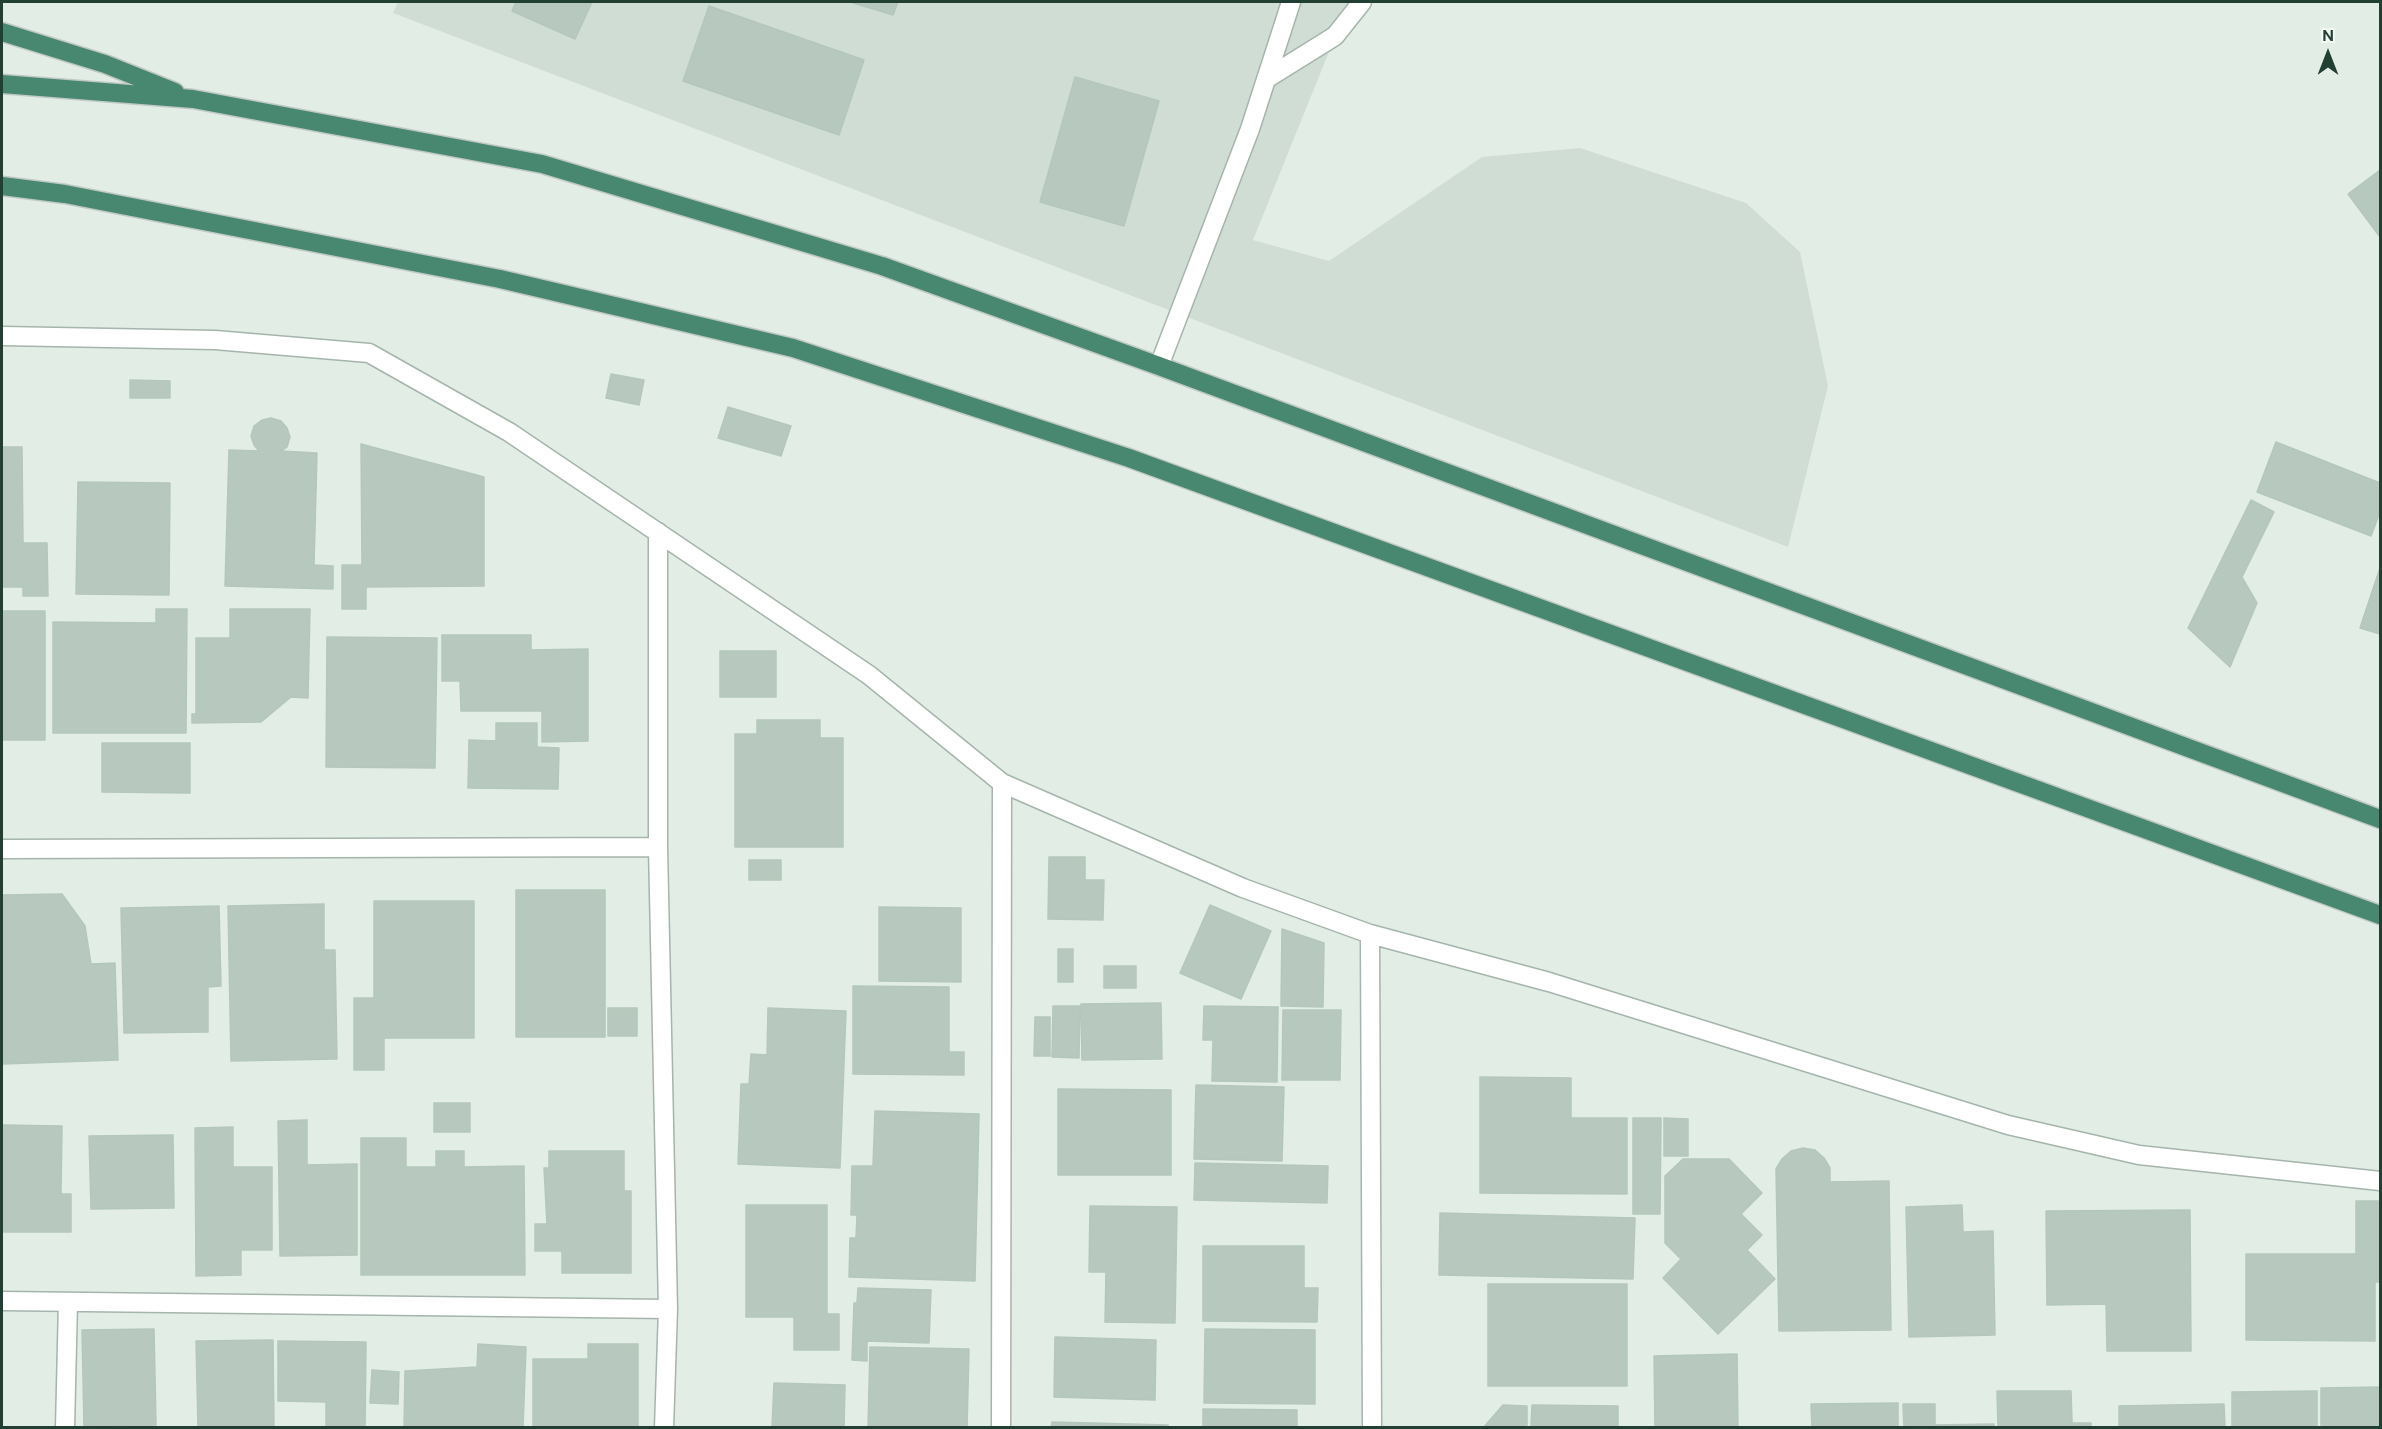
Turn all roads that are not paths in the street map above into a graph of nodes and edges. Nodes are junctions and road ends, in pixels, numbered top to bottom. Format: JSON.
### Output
{"nodes":[{"id":1,"x":1291,"y":2,"type":"edge"},
{"id":2,"x":1362,"y":2,"type":"edge"},
{"id":3,"x":2,"y":32,"type":"edge"},
{"id":4,"x":1266,"y":79,"type":"junction"},
{"id":5,"x":2,"y":84,"type":"edge"},
{"id":6,"x":193,"y":99,"type":"junction"},
{"id":7,"x":2,"y":186,"type":"edge"},
{"id":8,"x":2,"y":336,"type":"edge"},
{"id":9,"x":1159,"y":366,"type":"junction"},
{"id":10,"x":658,"y":532,"type":"junction"},
{"id":11,"x":1002,"y":783,"type":"junction"},
{"id":12,"x":2380,"y":819,"type":"edge"},
{"id":13,"x":658,"y":847,"type":"junction"},
{"id":14,"x":2,"y":849,"type":"edge"},
{"id":15,"x":2380,"y":915,"type":"edge"},
{"id":16,"x":1370,"y":934,"type":"junction"},
{"id":17,"x":2380,"y":1181,"type":"edge"},
{"id":18,"x":2,"y":1301,"type":"edge"},
{"id":19,"x":68,"y":1302,"type":"junction"},
{"id":20,"x":668,"y":1310,"type":"junction"},
{"id":21,"x":65,"y":1428,"type":"edge"},
{"id":22,"x":664,"y":1428,"type":"edge"},
{"id":23,"x":1001,"y":1428,"type":"edge"},
{"id":24,"x":1372,"y":1428,"type":"edge"}],
"edges":[{"from":1,"to":4,"type":"street"},
{"from":2,"to":4,"type":"street"},
{"from":3,"to":6,"type":"highway"},
{"from":4,"to":9,"type":"street"},
{"from":5,"to":6,"type":"highway"},
{"from":6,"to":9,"type":"highway"},
{"from":7,"to":15,"type":"highway"},
{"from":8,"to":10,"type":"street"},
{"from":9,"to":12,"type":"highway"},
{"from":10,"to":11,"type":"street"},
{"from":10,"to":13,"type":"street"},
{"from":11,"to":16,"type":"street"},
{"from":11,"to":23,"type":"street"},
{"from":13,"to":14,"type":"street"},
{"from":13,"to":20,"type":"street"},
{"from":16,"to":17,"type":"street"},
{"from":16,"to":24,"type":"street"},
{"from":18,"to":19,"type":"street"},
{"from":19,"to":20,"type":"street"},
{"from":19,"to":21,"type":"street"},
{"from":20,"to":22,"type":"street"}]}
